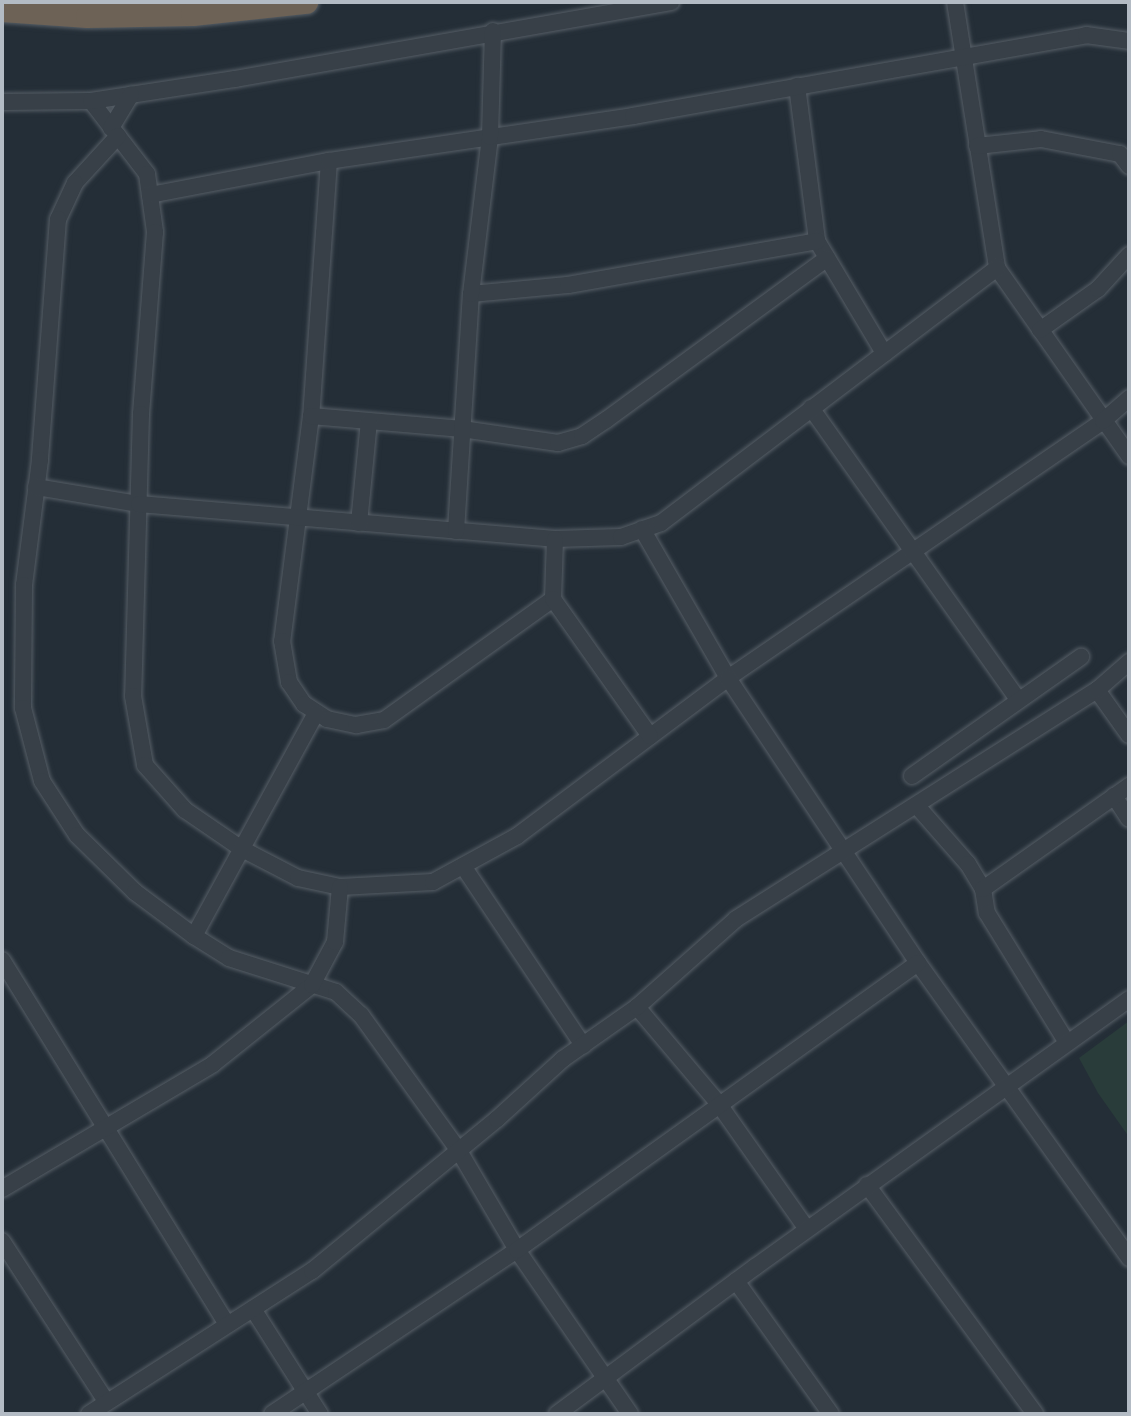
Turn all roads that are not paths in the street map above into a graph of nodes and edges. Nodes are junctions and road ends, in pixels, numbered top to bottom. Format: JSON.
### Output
{"nodes":[{"id":1,"x":306,"y":2,"type":"edge"},
{"id":2,"x":671,"y":2,"type":"edge"},
{"id":3,"x":955,"y":2,"type":"edge"},
{"id":4,"x":2,"y":10,"type":"edge"},
{"id":5,"x":493,"y":31,"type":"junction"},
{"id":6,"x":1129,"y":41,"type":"edge"},
{"id":7,"x":962,"y":56,"type":"junction"},
{"id":8,"x":797,"y":86,"type":"junction"},
{"id":9,"x":131,"y":95,"type":"junction"},
{"id":10,"x":91,"y":101,"type":"junction"},
{"id":11,"x":2,"y":102,"type":"edge"},
{"id":12,"x":115,"y":132,"type":"junction"},
{"id":13,"x":490,"y":137,"type":"junction"},
{"id":14,"x":977,"y":146,"type":"junction"},
{"id":15,"x":329,"y":161,"type":"junction"},
{"id":16,"x":1129,"y":166,"type":"edge"},
{"id":17,"x":150,"y":195,"type":"junction"},
{"id":18,"x":817,"y":241,"type":"junction"},
{"id":19,"x":1129,"y":255,"type":"edge"},
{"id":20,"x":827,"y":258,"type":"junction"},
{"id":21,"x":997,"y":268,"type":"junction"},
{"id":22,"x":471,"y":294,"type":"junction"},
{"id":23,"x":1040,"y":330,"type":"junction"},
{"id":24,"x":884,"y":353,"type":"junction"},
{"id":25,"x":1129,"y":398,"type":"edge"},
{"id":26,"x":811,"y":408,"type":"junction"},
{"id":27,"x":311,"y":416,"type":"junction"},
{"id":28,"x":369,"y":421,"type":"junction"},
{"id":29,"x":1103,"y":421,"type":"junction"},
{"id":30,"x":462,"y":429,"type":"junction"},
{"id":31,"x":1129,"y":456,"type":"edge"},
{"id":32,"x":36,"y":487,"type":"junction"},
{"id":33,"x":139,"y":504,"type":"junction"},
{"id":34,"x":299,"y":518,"type":"junction"},
{"id":35,"x":359,"y":523,"type":"junction"},
{"id":36,"x":642,"y":529,"type":"junction"},
{"id":37,"x":456,"y":531,"type":"junction"},
{"id":38,"x":555,"y":539,"type":"junction"},
{"id":39,"x":912,"y":552,"type":"junction"},
{"id":40,"x":553,"y":599,"type":"junction"},
{"id":41,"x":1081,"y":657,"type":"dead end"},
{"id":42,"x":1129,"y":662,"type":"edge"},
{"id":43,"x":728,"y":678,"type":"junction"},
{"id":44,"x":1097,"y":690,"type":"junction"},
{"id":45,"x":1018,"y":699,"type":"junction"},
{"id":46,"x":316,"y":713,"type":"junction"},
{"id":47,"x":1129,"y":735,"type":"edge"},
{"id":48,"x":650,"y":736,"type":"junction"},
{"id":49,"x":912,"y":776,"type":"dead end"},
{"id":50,"x":1129,"y":786,"type":"edge"},
{"id":51,"x":1114,"y":796,"type":"junction"},
{"id":52,"x":917,"y":806,"type":"junction"},
{"id":53,"x":1129,"y":819,"type":"edge"},
{"id":54,"x":242,"y":849,"type":"junction"},
{"id":55,"x":846,"y":851,"type":"junction"},
{"id":56,"x":463,"y":866,"type":"junction"},
{"id":57,"x":340,"y":887,"type":"junction"},
{"id":58,"x":983,"y":889,"type":"junction"},
{"id":59,"x":194,"y":936,"type":"junction"},
{"id":60,"x":2,"y":960,"type":"edge"},
{"id":61,"x":918,"y":963,"type":"junction"},
{"id":62,"x":312,"y":985,"type":"junction"},
{"id":63,"x":1129,"y":999,"type":"edge"},
{"id":64,"x":637,"y":1007,"type":"junction"},
{"id":65,"x":1066,"y":1041,"type":"junction"},
{"id":66,"x":583,"y":1045,"type":"junction"},
{"id":67,"x":1006,"y":1087,"type":"junction"},
{"id":68,"x":718,"y":1103,"type":"junction"},
{"id":69,"x":105,"y":1128,"type":"junction"},
{"id":70,"x":459,"y":1151,"type":"junction"},
{"id":71,"x":867,"y":1185,"type":"junction"},
{"id":72,"x":2,"y":1189,"type":"edge"},
{"id":73,"x":807,"y":1229,"type":"junction"},
{"id":74,"x":2,"y":1241,"type":"edge"},
{"id":75,"x":517,"y":1250,"type":"junction"},
{"id":76,"x":1129,"y":1258,"type":"edge"},
{"id":77,"x":736,"y":1281,"type":"junction"},
{"id":78,"x":253,"y":1309,"type":"junction"},
{"id":79,"x":226,"y":1323,"type":"junction"},
{"id":80,"x":606,"y":1375,"type":"junction"},
{"id":81,"x":305,"y":1392,"type":"junction"},
{"id":82,"x":106,"y":1401,"type":"junction"},
{"id":83,"x":89,"y":1414,"type":"edge"},
{"id":84,"x":272,"y":1414,"type":"edge"},
{"id":85,"x":320,"y":1414,"type":"edge"},
{"id":86,"x":557,"y":1414,"type":"edge"},
{"id":87,"x":630,"y":1414,"type":"edge"},
{"id":88,"x":831,"y":1414,"type":"edge"},
{"id":89,"x":1035,"y":1414,"type":"edge"}],
"edges":[{"from":1,"to":4,"type":"highway"},
{"from":2,"to":5,"type":"street"},
{"from":3,"to":7,"type":"street"},
{"from":5,"to":9,"type":"street"},
{"from":5,"to":13,"type":"street"},
{"from":6,"to":7,"type":"street"},
{"from":7,"to":8,"type":"street"},
{"from":7,"to":14,"type":"street"},
{"from":8,"to":13,"type":"street"},
{"from":8,"to":18,"type":"street"},
{"from":9,"to":10,"type":"street"},
{"from":9,"to":12,"type":"street"},
{"from":10,"to":11,"type":"street"},
{"from":10,"to":12,"type":"street"},
{"from":12,"to":17,"type":"street"},
{"from":12,"to":32,"type":"street"},
{"from":13,"to":15,"type":"street"},
{"from":13,"to":22,"type":"street"},
{"from":14,"to":16,"type":"street"},
{"from":14,"to":21,"type":"street"},
{"from":15,"to":17,"type":"street"},
{"from":15,"to":27,"type":"street"},
{"from":17,"to":33,"type":"street"},
{"from":18,"to":20,"type":"street"},
{"from":18,"to":22,"type":"street"},
{"from":19,"to":23,"type":"street"},
{"from":20,"to":24,"type":"street"},
{"from":20,"to":30,"type":"street"},
{"from":21,"to":23,"type":"street"},
{"from":21,"to":24,"type":"street"},
{"from":22,"to":30,"type":"street"},
{"from":23,"to":29,"type":"street"},
{"from":24,"to":26,"type":"street"},
{"from":25,"to":29,"type":"street"},
{"from":26,"to":36,"type":"street"},
{"from":26,"to":39,"type":"street"},
{"from":27,"to":28,"type":"street"},
{"from":27,"to":34,"type":"street"},
{"from":28,"to":30,"type":"street"},
{"from":28,"to":35,"type":"street"},
{"from":29,"to":31,"type":"street"},
{"from":29,"to":39,"type":"street"},
{"from":30,"to":37,"type":"street"},
{"from":32,"to":33,"type":"street"},
{"from":32,"to":59,"type":"street"},
{"from":33,"to":34,"type":"street"},
{"from":33,"to":54,"type":"street"},
{"from":34,"to":35,"type":"street"},
{"from":34,"to":46,"type":"street"},
{"from":35,"to":37,"type":"street"},
{"from":36,"to":38,"type":"street"},
{"from":36,"to":43,"type":"street"},
{"from":37,"to":38,"type":"street"},
{"from":38,"to":40,"type":"street"},
{"from":39,"to":43,"type":"street"},
{"from":39,"to":45,"type":"street"},
{"from":40,"to":46,"type":"street"},
{"from":40,"to":48,"type":"street"},
{"from":41,"to":45,"type":"street"},
{"from":42,"to":44,"type":"street"},
{"from":43,"to":48,"type":"street"},
{"from":43,"to":55,"type":"street"},
{"from":44,"to":47,"type":"street"},
{"from":44,"to":52,"type":"street"},
{"from":45,"to":49,"type":"street"},
{"from":46,"to":54,"type":"street"},
{"from":48,"to":56,"type":"street"},
{"from":50,"to":51,"type":"street"},
{"from":51,"to":53,"type":"street"},
{"from":51,"to":58,"type":"street"},
{"from":52,"to":55,"type":"street"},
{"from":52,"to":58,"type":"street"},
{"from":54,"to":57,"type":"street"},
{"from":54,"to":59,"type":"street"},
{"from":55,"to":61,"type":"street"},
{"from":55,"to":64,"type":"street"},
{"from":56,"to":57,"type":"street"},
{"from":56,"to":66,"type":"street"},
{"from":57,"to":62,"type":"street"},
{"from":58,"to":65,"type":"street"},
{"from":59,"to":62,"type":"street"},
{"from":60,"to":69,"type":"street"},
{"from":61,"to":67,"type":"street"},
{"from":61,"to":68,"type":"street"},
{"from":62,"to":69,"type":"street"},
{"from":62,"to":70,"type":"street"},
{"from":63,"to":65,"type":"street"},
{"from":64,"to":66,"type":"street"},
{"from":64,"to":68,"type":"street"},
{"from":65,"to":67,"type":"street"},
{"from":66,"to":70,"type":"street"},
{"from":67,"to":71,"type":"street"},
{"from":67,"to":76,"type":"street"},
{"from":68,"to":73,"type":"street"},
{"from":68,"to":75,"type":"street"},
{"from":69,"to":72,"type":"street"},
{"from":69,"to":79,"type":"street"},
{"from":70,"to":75,"type":"street"},
{"from":70,"to":78,"type":"street"},
{"from":71,"to":73,"type":"street"},
{"from":71,"to":89,"type":"street"},
{"from":73,"to":77,"type":"street"},
{"from":74,"to":82,"type":"street"},
{"from":75,"to":80,"type":"street"},
{"from":75,"to":81,"type":"street"},
{"from":77,"to":80,"type":"street"},
{"from":77,"to":88,"type":"street"},
{"from":78,"to":79,"type":"street"},
{"from":78,"to":81,"type":"street"},
{"from":79,"to":82,"type":"street"},
{"from":80,"to":86,"type":"street"},
{"from":80,"to":87,"type":"street"},
{"from":81,"to":84,"type":"street"},
{"from":81,"to":85,"type":"street"},
{"from":82,"to":83,"type":"street"}]}
